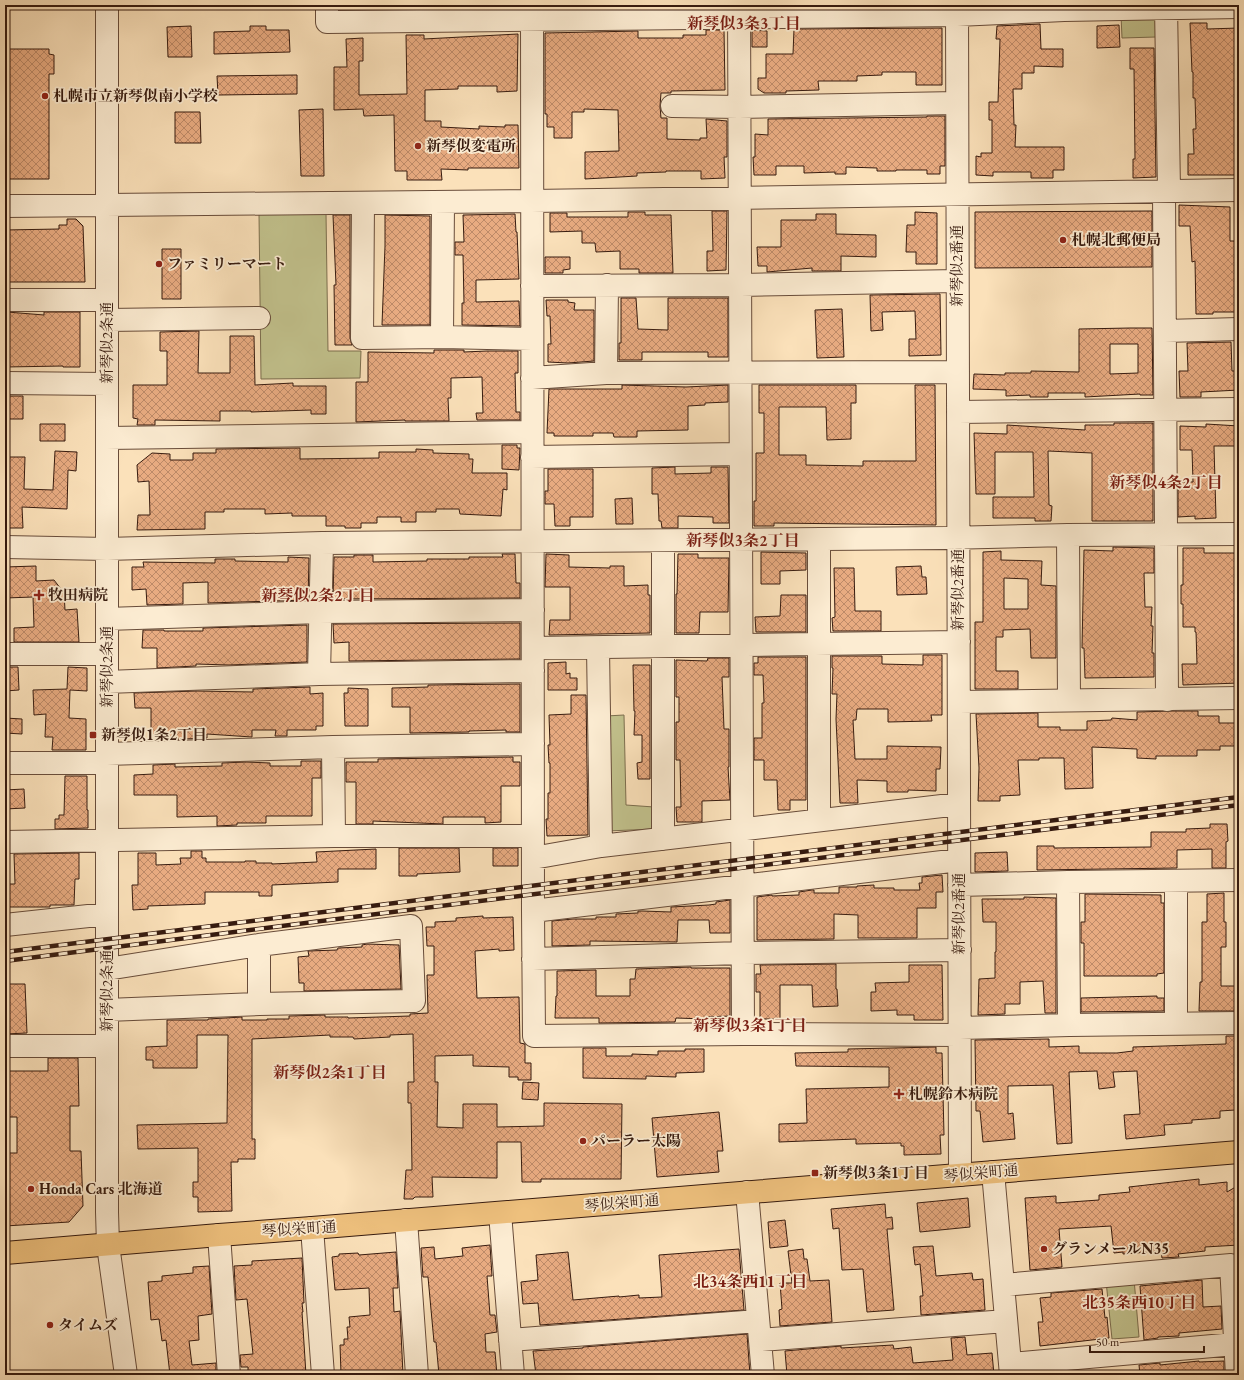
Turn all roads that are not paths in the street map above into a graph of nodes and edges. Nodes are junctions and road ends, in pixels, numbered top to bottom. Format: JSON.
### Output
{"nodes":[{"id":1,"x":107,"y":5,"type":"edge"},
{"id":2,"x":327,"y":5,"type":"edge"},
{"id":3,"x":1166,"y":7,"type":"edge"},
{"id":4,"x":1239,"y":7,"type":"edge"},
{"id":5,"x":1064,"y":8,"type":"edge"},
{"id":6,"x":957,"y":10,"type":"edge"},
{"id":7,"x":739,"y":11,"type":"edge"},
{"id":8,"x":836,"y":11,"type":"edge"},
{"id":9,"x":532,"y":13,"type":"edge"},
{"id":10,"x":957,"y":103,"type":"junction"},
{"id":11,"x":672,"y":106,"type":"dead end"},
{"id":12,"x":739,"y":107,"type":"junction"},
{"id":13,"x":1239,"y":190,"type":"edge"},
{"id":14,"x":1167,"y":191,"type":"junction"},
{"id":15,"x":957,"y":194,"type":"junction"},
{"id":16,"x":739,"y":198,"type":"junction"},
{"id":17,"x":532,"y":201,"type":"junction"},
{"id":18,"x":444,"y":202,"type":"junction"},
{"id":19,"x":363,"y":203,"type":"junction"},
{"id":20,"x":107,"y":205,"type":"junction"},
{"id":21,"x":5,"y":206,"type":"edge"},
{"id":22,"x":957,"y":280,"type":"junction"},
{"id":23,"x":607,"y":285,"type":"junction"},
{"id":24,"x":741,"y":285,"type":"junction"},
{"id":25,"x":532,"y":286,"type":"junction"},
{"id":26,"x":5,"y":300,"type":"edge"},
{"id":27,"x":107,"y":310,"type":"junction"},
{"id":28,"x":259,"y":318,"type":"dead end"},
{"id":29,"x":1239,"y":330,"type":"edge"},
{"id":30,"x":1166,"y":331,"type":"junction"},
{"id":31,"x":442,"y":337,"type":"junction"},
{"id":32,"x":532,"y":339,"type":"junction"},
{"id":33,"x":958,"y":372,"type":"junction"},
{"id":34,"x":606,"y":373,"type":"junction"},
{"id":35,"x":741,"y":373,"type":"junction"},
{"id":36,"x":532,"y":378,"type":"junction"},
{"id":37,"x":5,"y":383,"type":"edge"},
{"id":38,"x":107,"y":384,"type":"junction"},
{"id":39,"x":1239,"y":409,"type":"edge"},
{"id":40,"x":1166,"y":410,"type":"junction"},
{"id":41,"x":958,"y":412,"type":"junction"},
{"id":42,"x":532,"y":432,"type":"junction"},
{"id":43,"x":107,"y":438,"type":"junction"},
{"id":44,"x":740,"y":454,"type":"junction"},
{"id":45,"x":532,"y":457,"type":"junction"},
{"id":46,"x":1166,"y":534,"type":"junction"},
{"id":47,"x":1239,"y":534,"type":"edge"},
{"id":48,"x":1068,"y":535,"type":"junction"},
{"id":49,"x":958,"y":538,"type":"junction"},
{"id":50,"x":819,"y":539,"type":"junction"},
{"id":51,"x":740,"y":540,"type":"junction"},
{"id":52,"x":663,"y":541,"type":"junction"},
{"id":53,"x":533,"y":542,"type":"junction"},
{"id":54,"x":322,"y":543,"type":"junction"},
{"id":55,"x":5,"y":547,"type":"edge"},
{"id":56,"x":107,"y":548,"type":"junction"},
{"id":57,"x":533,"y":610,"type":"junction"},
{"id":58,"x":320,"y":612,"type":"junction"},
{"id":59,"x":107,"y":619,"type":"junction"},
{"id":60,"x":959,"y":642,"type":"junction"},
{"id":61,"x":820,"y":643,"type":"junction"},
{"id":62,"x":741,"y":644,"type":"junction"},
{"id":63,"x":663,"y":647,"type":"junction"},
{"id":64,"x":533,"y":648,"type":"junction"},
{"id":65,"x":598,"y":648,"type":"junction"},
{"id":66,"x":5,"y":654,"type":"edge"},
{"id":67,"x":107,"y":654,"type":"junction"},
{"id":68,"x":533,"y":671,"type":"junction"},
{"id":69,"x":319,"y":674,"type":"junction"},
{"id":70,"x":107,"y":682,"type":"junction"},
{"id":71,"x":1239,"y":698,"type":"edge"},
{"id":72,"x":1069,"y":700,"type":"junction"},
{"id":73,"x":1167,"y":700,"type":"junction"},
{"id":74,"x":959,"y":702,"type":"junction"},
{"id":75,"x":533,"y":744,"type":"junction"},
{"id":76,"x":333,"y":747,"type":"junction"},
{"id":77,"x":107,"y":758,"type":"junction"},
{"id":78,"x":5,"y":763,"type":"edge"},
{"id":79,"x":959,"y":804,"type":"junction"},
{"id":80,"x":819,"y":820,"type":"junction"},
{"id":81,"x":742,"y":829,"type":"junction"},
{"id":82,"x":334,"y":836,"type":"junction"},
{"id":83,"x":533,"y":836,"type":"junction"},
{"id":84,"x":663,"y":839,"type":"junction"},
{"id":85,"x":107,"y":841,"type":"junction"},
{"id":86,"x":5,"y":842,"type":"edge"},
{"id":87,"x":601,"y":846,"type":"junction"},
{"id":88,"x":533,"y":858,"type":"junction"},
{"id":89,"x":959,"y":860,"type":"junction"},
{"id":90,"x":1239,"y":880,"type":"edge"},
{"id":91,"x":1176,"y":881,"type":"junction"},
{"id":92,"x":1068,"y":882,"type":"junction"},
{"id":93,"x":959,"y":885,"type":"junction"},
{"id":94,"x":742,"y":886,"type":"junction"},
{"id":95,"x":533,"y":911,"type":"junction"},
{"id":96,"x":107,"y":914,"type":"junction"},
{"id":97,"x":5,"y":925,"type":"edge"},
{"id":98,"x":259,"y":945,"type":"junction"},
{"id":99,"x":960,"y":950,"type":"junction"},
{"id":100,"x":742,"y":953,"type":"junction"},
{"id":101,"x":534,"y":959,"type":"junction"},
{"id":102,"x":107,"y":969,"type":"junction"},
{"id":103,"x":259,"y":1004,"type":"junction"},
{"id":104,"x":107,"y":1010,"type":"junction"},
{"id":105,"x":1239,"y":1023,"type":"edge"},
{"id":106,"x":1176,"y":1024,"type":"junction"},
{"id":107,"x":1069,"y":1025,"type":"junction"},
{"id":108,"x":960,"y":1032,"type":"junction"},
{"id":109,"x":743,"y":1034,"type":"junction"},
{"id":110,"x":5,"y":1046,"type":"edge"},
{"id":111,"x":107,"y":1046,"type":"junction"},
{"id":112,"x":1239,"y":1152,"type":"edge"},
{"id":113,"x":994,"y":1172,"type":"junction"},
{"id":114,"x":960,"y":1175,"type":"junction"},
{"id":115,"x":747,"y":1192,"type":"junction"},
{"id":116,"x":500,"y":1213,"type":"junction"},
{"id":117,"x":406,"y":1220,"type":"junction"},
{"id":118,"x":312,"y":1228,"type":"junction"},
{"id":119,"x":219,"y":1234,"type":"junction"},
{"id":120,"x":108,"y":1245,"type":"junction"},
{"id":121,"x":5,"y":1253,"type":"edge"},
{"id":122,"x":1003,"y":1285,"type":"junction"},
{"id":123,"x":1006,"y":1321,"type":"junction"},
{"id":124,"x":759,"y":1330,"type":"junction"},
{"id":125,"x":510,"y":1340,"type":"junction"},
{"id":126,"x":1236,"y":1344,"type":"junction"},
{"id":127,"x":1010,"y":1369,"type":"edge"},
{"id":128,"x":126,"y":1375,"type":"edge"},
{"id":129,"x":229,"y":1375,"type":"edge"},
{"id":130,"x":324,"y":1375,"type":"edge"},
{"id":131,"x":417,"y":1375,"type":"edge"},
{"id":132,"x":513,"y":1375,"type":"edge"},
{"id":133,"x":763,"y":1375,"type":"edge"},
{"id":134,"x":1237,"y":1375,"type":"edge"}],
"edges":[{"from":1,"to":20,"type":"street","name":"新琴似2条通"},
{"from":2,"to":9,"type":"street"},
{"from":3,"to":4,"type":"street"},
{"from":3,"to":5,"type":"street"},
{"from":3,"to":14,"type":"street"},
{"from":5,"to":6,"type":"street"},
{"from":6,"to":8,"type":"street"},
{"from":6,"to":10,"type":"street","name":"新琴似2番通"},
{"from":7,"to":8,"type":"street"},
{"from":7,"to":9,"type":"street"},
{"from":7,"to":12,"type":"street"},
{"from":9,"to":17,"type":"street"},
{"from":10,"to":12,"type":"street"},
{"from":10,"to":15,"type":"street","name":"新琴似2番通"},
{"from":11,"to":12,"type":"street"},
{"from":12,"to":16,"type":"street"},
{"from":13,"to":14,"type":"street"},
{"from":14,"to":15,"type":"street"},
{"from":14,"to":30,"type":"street"},
{"from":15,"to":16,"type":"street"},
{"from":15,"to":22,"type":"street","name":"新琴似2番通"},
{"from":16,"to":17,"type":"street"},
{"from":16,"to":24,"type":"street"},
{"from":17,"to":18,"type":"street"},
{"from":17,"to":25,"type":"street"},
{"from":18,"to":19,"type":"street"},
{"from":18,"to":31,"type":"street"},
{"from":19,"to":20,"type":"street"},
{"from":19,"to":31,"type":"street"},
{"from":20,"to":21,"type":"street"},
{"from":20,"to":27,"type":"street","name":"新琴似2条通"},
{"from":22,"to":24,"type":"street"},
{"from":22,"to":33,"type":"street","name":"新琴似2番通"},
{"from":23,"to":24,"type":"street"},
{"from":23,"to":25,"type":"street"},
{"from":23,"to":34,"type":"street"},
{"from":24,"to":35,"type":"street"},
{"from":25,"to":32,"type":"street"},
{"from":26,"to":27,"type":"street"},
{"from":27,"to":28,"type":"street"},
{"from":27,"to":38,"type":"street","name":"新琴似2条通"},
{"from":29,"to":30,"type":"street"},
{"from":30,"to":40,"type":"street"},
{"from":31,"to":32,"type":"street"},
{"from":32,"to":36,"type":"street"},
{"from":33,"to":35,"type":"street"},
{"from":33,"to":41,"type":"street","name":"新琴似2番通"},
{"from":34,"to":35,"type":"street"},
{"from":34,"to":36,"type":"street"},
{"from":35,"to":44,"type":"street"},
{"from":36,"to":42,"type":"street"},
{"from":37,"to":38,"type":"street"},
{"from":38,"to":43,"type":"street","name":"新琴似2条通"},
{"from":39,"to":40,"type":"street"},
{"from":40,"to":41,"type":"street"},
{"from":40,"to":46,"type":"street"},
{"from":41,"to":49,"type":"street","name":"新琴似2番通"},
{"from":42,"to":43,"type":"street"},
{"from":42,"to":45,"type":"street"},
{"from":43,"to":56,"type":"street","name":"新琴似2条通"},
{"from":44,"to":45,"type":"street"},
{"from":44,"to":51,"type":"street"},
{"from":45,"to":53,"type":"street"},
{"from":46,"to":47,"type":"street"},
{"from":46,"to":48,"type":"street"},
{"from":46,"to":73,"type":"street"},
{"from":48,"to":49,"type":"street"},
{"from":48,"to":72,"type":"street"},
{"from":49,"to":50,"type":"street"},
{"from":49,"to":60,"type":"street","name":"新琴似2番通"},
{"from":50,"to":51,"type":"street"},
{"from":50,"to":61,"type":"street"},
{"from":51,"to":52,"type":"street"},
{"from":51,"to":62,"type":"street"},
{"from":52,"to":53,"type":"street"},
{"from":52,"to":63,"type":"street"},
{"from":53,"to":54,"type":"street"},
{"from":53,"to":57,"type":"street"},
{"from":54,"to":56,"type":"street"},
{"from":54,"to":58,"type":"street"},
{"from":55,"to":56,"type":"street"},
{"from":56,"to":59,"type":"street","name":"新琴似2条通"},
{"from":57,"to":58,"type":"street"},
{"from":57,"to":64,"type":"street"},
{"from":58,"to":59,"type":"street"},
{"from":58,"to":69,"type":"street"},
{"from":59,"to":67,"type":"street","name":"新琴似2条通"},
{"from":60,"to":61,"type":"street"},
{"from":60,"to":74,"type":"street","name":"新琴似2番通"},
{"from":61,"to":62,"type":"street"},
{"from":61,"to":80,"type":"street"},
{"from":62,"to":63,"type":"street"},
{"from":62,"to":81,"type":"street"},
{"from":63,"to":65,"type":"street"},
{"from":63,"to":84,"type":"street"},
{"from":64,"to":65,"type":"street"},
{"from":64,"to":68,"type":"street"},
{"from":65,"to":87,"type":"street"},
{"from":66,"to":67,"type":"street"},
{"from":67,"to":70,"type":"street","name":"新琴似2条通"},
{"from":68,"to":69,"type":"street"},
{"from":68,"to":75,"type":"street"},
{"from":69,"to":70,"type":"street"},
{"from":70,"to":77,"type":"street","name":"新琴似2条通"},
{"from":71,"to":73,"type":"street"},
{"from":72,"to":73,"type":"street"},
{"from":72,"to":74,"type":"street"},
{"from":74,"to":79,"type":"street","name":"新琴似2番通"},
{"from":75,"to":76,"type":"street"},
{"from":75,"to":83,"type":"street"},
{"from":76,"to":77,"type":"street"},
{"from":76,"to":82,"type":"street"},
{"from":77,"to":78,"type":"street"},
{"from":77,"to":85,"type":"street","name":"新琴似2条通"},
{"from":79,"to":80,"type":"street"},
{"from":79,"to":89,"type":"street","name":"新琴似2番通"},
{"from":80,"to":81,"type":"street"},
{"from":81,"to":84,"type":"street"},
{"from":81,"to":94,"type":"street"},
{"from":82,"to":83,"type":"street"},
{"from":82,"to":85,"type":"street"},
{"from":83,"to":88,"type":"street"},
{"from":84,"to":87,"type":"street"},
{"from":85,"to":86,"type":"street"},
{"from":85,"to":96,"type":"street","name":"新琴似2条通"},
{"from":87,"to":88,"type":"street"},
{"from":88,"to":95,"type":"street"},
{"from":89,"to":93,"type":"street","name":"新琴似2番通"},
{"from":89,"to":94,"type":"street"},
{"from":90,"to":91,"type":"street"},
{"from":91,"to":92,"type":"street"},
{"from":91,"to":106,"type":"street"},
{"from":92,"to":93,"type":"street"},
{"from":92,"to":107,"type":"street"},
{"from":93,"to":99,"type":"street","name":"新琴似2番通"},
{"from":94,"to":95,"type":"street"},
{"from":94,"to":100,"type":"street"},
{"from":95,"to":101,"type":"street"},
{"from":96,"to":97,"type":"street"},
{"from":96,"to":102,"type":"street","name":"新琴似2条通"},
{"from":98,"to":102,"type":"street"},
{"from":98,"to":103,"type":"street"},
{"from":98,"to":103,"type":"street"},
{"from":99,"to":100,"type":"street"},
{"from":99,"to":108,"type":"street","name":"新琴似2番通"},
{"from":100,"to":101,"type":"street"},
{"from":100,"to":109,"type":"street"},
{"from":101,"to":109,"type":"street"},
{"from":102,"to":104,"type":"street","name":"新琴似2条通"},
{"from":103,"to":104,"type":"street"},
{"from":104,"to":111,"type":"street","name":"新琴似2条通"},
{"from":105,"to":106,"type":"street"},
{"from":106,"to":107,"type":"street"},
{"from":107,"to":108,"type":"street"},
{"from":108,"to":109,"type":"street"},
{"from":108,"to":114,"type":"street","name":"新琴似2番通"},
{"from":110,"to":111,"type":"street"},
{"from":111,"to":120,"type":"street","name":"新琴似2条通"},
{"from":112,"to":113,"type":"main road","name":"琴似栄町通"},
{"from":113,"to":114,"type":"main road","name":"琴似栄町通"},
{"from":113,"to":122,"type":"street"},
{"from":114,"to":115,"type":"main road","name":"琴似栄町通"},
{"from":115,"to":116,"type":"main road","name":"琴似栄町通"},
{"from":115,"to":124,"type":"street"},
{"from":116,"to":117,"type":"main road","name":"琴似栄町通"},
{"from":116,"to":125,"type":"street"},
{"from":117,"to":118,"type":"main road","name":"琴似栄町通"},
{"from":117,"to":131,"type":"street"},
{"from":118,"to":119,"type":"main road","name":"琴似栄町通"},
{"from":118,"to":130,"type":"street"},
{"from":119,"to":120,"type":"main road","name":"琴似栄町通"},
{"from":119,"to":129,"type":"street"},
{"from":120,"to":121,"type":"main road","name":"琴似栄町通"},
{"from":120,"to":128,"type":"street","name":"新琴似2条通"},
{"from":122,"to":123,"type":"street"},
{"from":122,"to":126,"type":"street"},
{"from":123,"to":124,"type":"street"},
{"from":123,"to":127,"type":"street"},
{"from":124,"to":125,"type":"street"},
{"from":124,"to":133,"type":"street"},
{"from":125,"to":132,"type":"street"},
{"from":126,"to":127,"type":"street"},
{"from":126,"to":134,"type":"street"}]}
